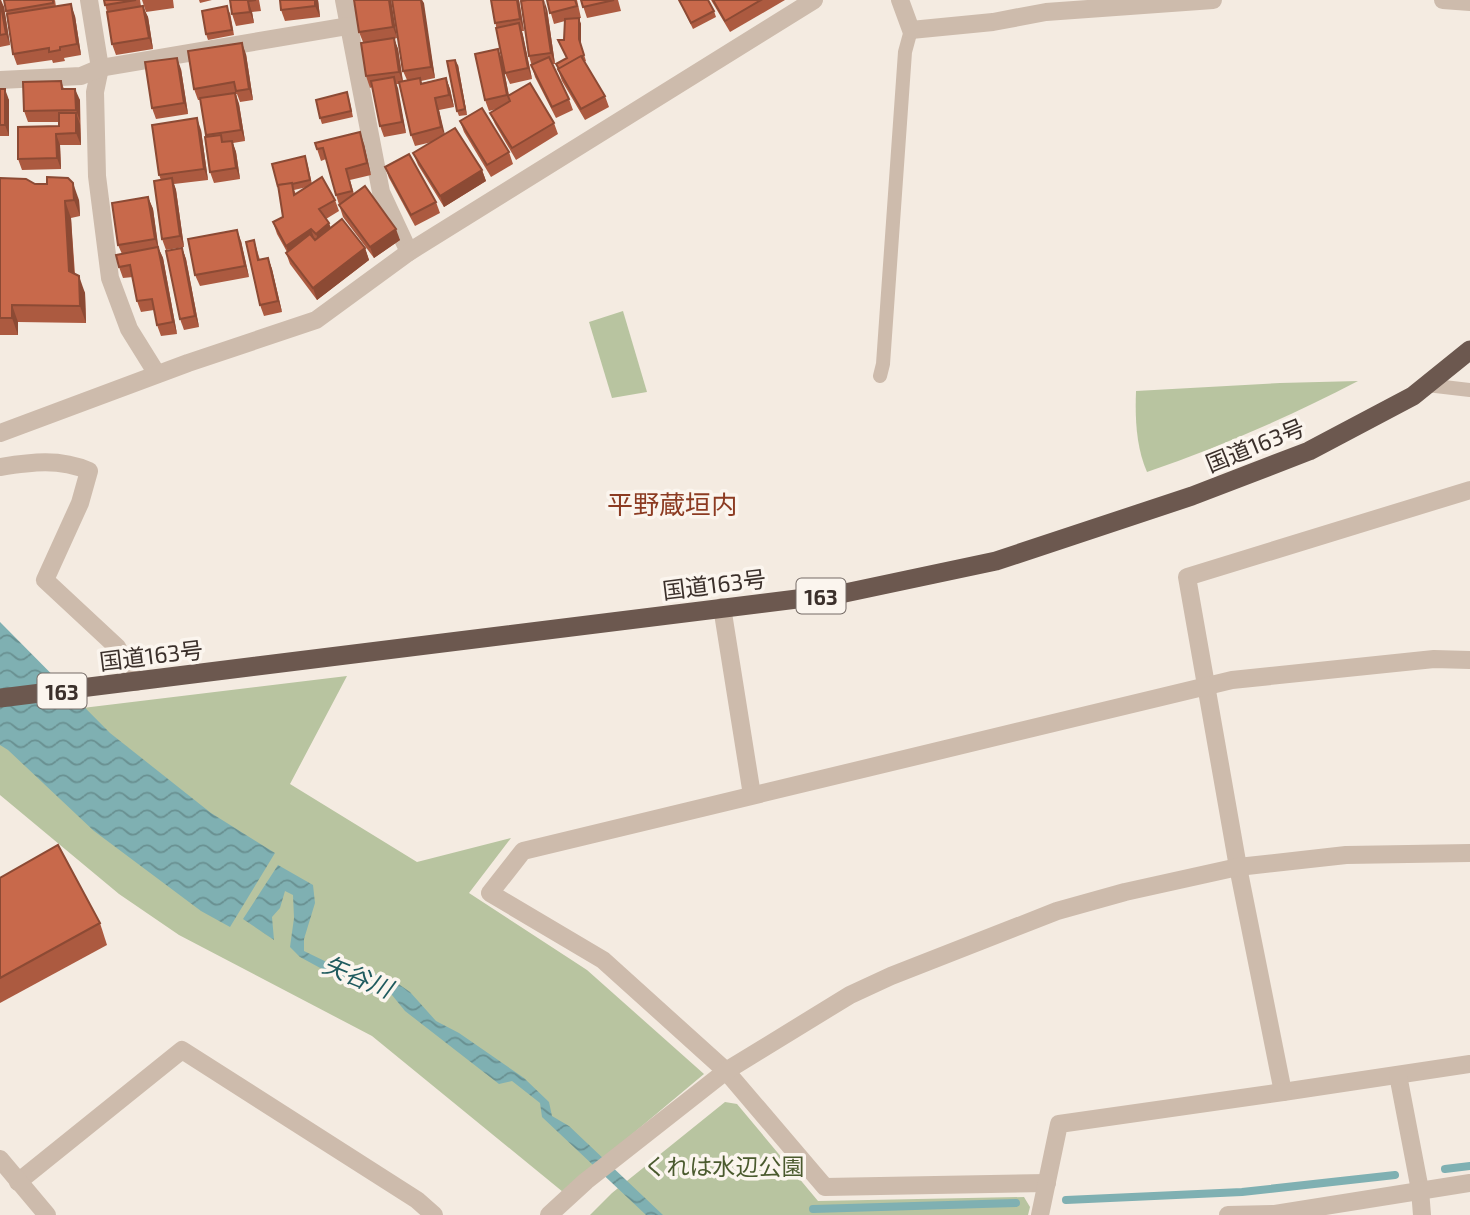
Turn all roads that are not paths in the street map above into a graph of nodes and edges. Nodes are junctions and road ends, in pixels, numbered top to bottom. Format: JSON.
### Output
{"nodes":[{"id":1,"x":89,"y":0,"type":"edge"},
{"id":2,"x":344,"y":0,"type":"edge"},
{"id":3,"x":814,"y":0,"type":"edge"},
{"id":4,"x":900,"y":0,"type":"edge"},
{"id":5,"x":1213,"y":0,"type":"edge"},
{"id":6,"x":1443,"y":0,"type":"edge"},
{"id":7,"x":1470,"y":2,"type":"edge"},
{"id":8,"x":348,"y":26,"type":"junction"},
{"id":9,"x":911,"y":30,"type":"junction"},
{"id":10,"x":100,"y":68,"type":"junction"},
{"id":11,"x":0,"y":79,"type":"edge"},
{"id":12,"x":409,"y":252,"type":"junction"},
{"id":13,"x":1470,"y":350,"type":"edge"},
{"id":14,"x":156,"y":374,"type":"junction"},
{"id":15,"x":880,"y":376,"type":"dead end"},
{"id":16,"x":1427,"y":385,"type":"junction"},
{"id":17,"x":1470,"y":390,"type":"edge"},
{"id":18,"x":0,"y":433,"type":"edge"},
{"id":19,"x":0,"y":467,"type":"edge"},
{"id":20,"x":1470,"y":490,"type":"edge"},
{"id":21,"x":722,"y":607,"type":"junction"},
{"id":22,"x":1470,"y":660,"type":"edge"},
{"id":23,"x":130,"y":682,"type":"junction"},
{"id":24,"x":1205,"y":687,"type":"junction"},
{"id":25,"x":0,"y":698,"type":"edge"},
{"id":26,"x":752,"y":795,"type":"junction"},
{"id":27,"x":1470,"y":853,"type":"edge"},
{"id":28,"x":1238,"y":867,"type":"junction"},
{"id":29,"x":1470,"y":1064,"type":"edge"},
{"id":30,"x":726,"y":1071,"type":"junction"},
{"id":31,"x":1398,"y":1075,"type":"junction"},
{"id":32,"x":1283,"y":1092,"type":"junction"},
{"id":33,"x":0,"y":1159,"type":"edge"},
{"id":34,"x":18,"y":1182,"type":"junction"},
{"id":35,"x":1047,"y":1183,"type":"junction"},
{"id":36,"x":1470,"y":1183,"type":"edge"},
{"id":37,"x":1420,"y":1190,"type":"junction"},
{"id":38,"x":47,"y":1215,"type":"edge"},
{"id":39,"x":434,"y":1215,"type":"edge"},
{"id":40,"x":549,"y":1215,"type":"edge"},
{"id":41,"x":1040,"y":1215,"type":"edge"},
{"id":42,"x":1228,"y":1215,"type":"edge"},
{"id":43,"x":1422,"y":1215,"type":"edge"}],
"edges":[{"from":1,"to":10,"type":"street"},
{"from":2,"to":8,"type":"street"},
{"from":3,"to":12,"type":"street"},
{"from":4,"to":9,"type":"street"},
{"from":5,"to":9,"type":"street"},
{"from":6,"to":7,"type":"street"},
{"from":8,"to":10,"type":"street"},
{"from":8,"to":12,"type":"street"},
{"from":9,"to":15,"type":"lane"},
{"from":10,"to":11,"type":"street"},
{"from":10,"to":14,"type":"street"},
{"from":12,"to":14,"type":"street"},
{"from":13,"to":16,"type":"highway","name":"国道163号","number":"163"},
{"from":14,"to":18,"type":"street"},
{"from":16,"to":17,"type":"lane"},
{"from":16,"to":21,"type":"highway","name":"国道163号","number":"163"},
{"from":19,"to":23,"type":"street"},
{"from":20,"to":24,"type":"street"},
{"from":21,"to":23,"type":"highway","name":"国道163号","number":"163"},
{"from":21,"to":26,"type":"street"},
{"from":22,"to":24,"type":"street"},
{"from":23,"to":25,"type":"highway","name":"国道163号","number":"163"},
{"from":24,"to":26,"type":"street"},
{"from":24,"to":28,"type":"street"},
{"from":26,"to":30,"type":"street"},
{"from":27,"to":28,"type":"street"},
{"from":28,"to":30,"type":"street"},
{"from":28,"to":32,"type":"street"},
{"from":29,"to":31,"type":"street"},
{"from":30,"to":35,"type":"street"},
{"from":30,"to":40,"type":"street"},
{"from":31,"to":32,"type":"street"},
{"from":31,"to":37,"type":"street"},
{"from":32,"to":35,"type":"street"},
{"from":33,"to":34,"type":"street"},
{"from":34,"to":38,"type":"street"},
{"from":34,"to":39,"type":"street"},
{"from":35,"to":41,"type":"street"},
{"from":36,"to":37,"type":"street"},
{"from":37,"to":42,"type":"street"},
{"from":37,"to":43,"type":"street"}]}
